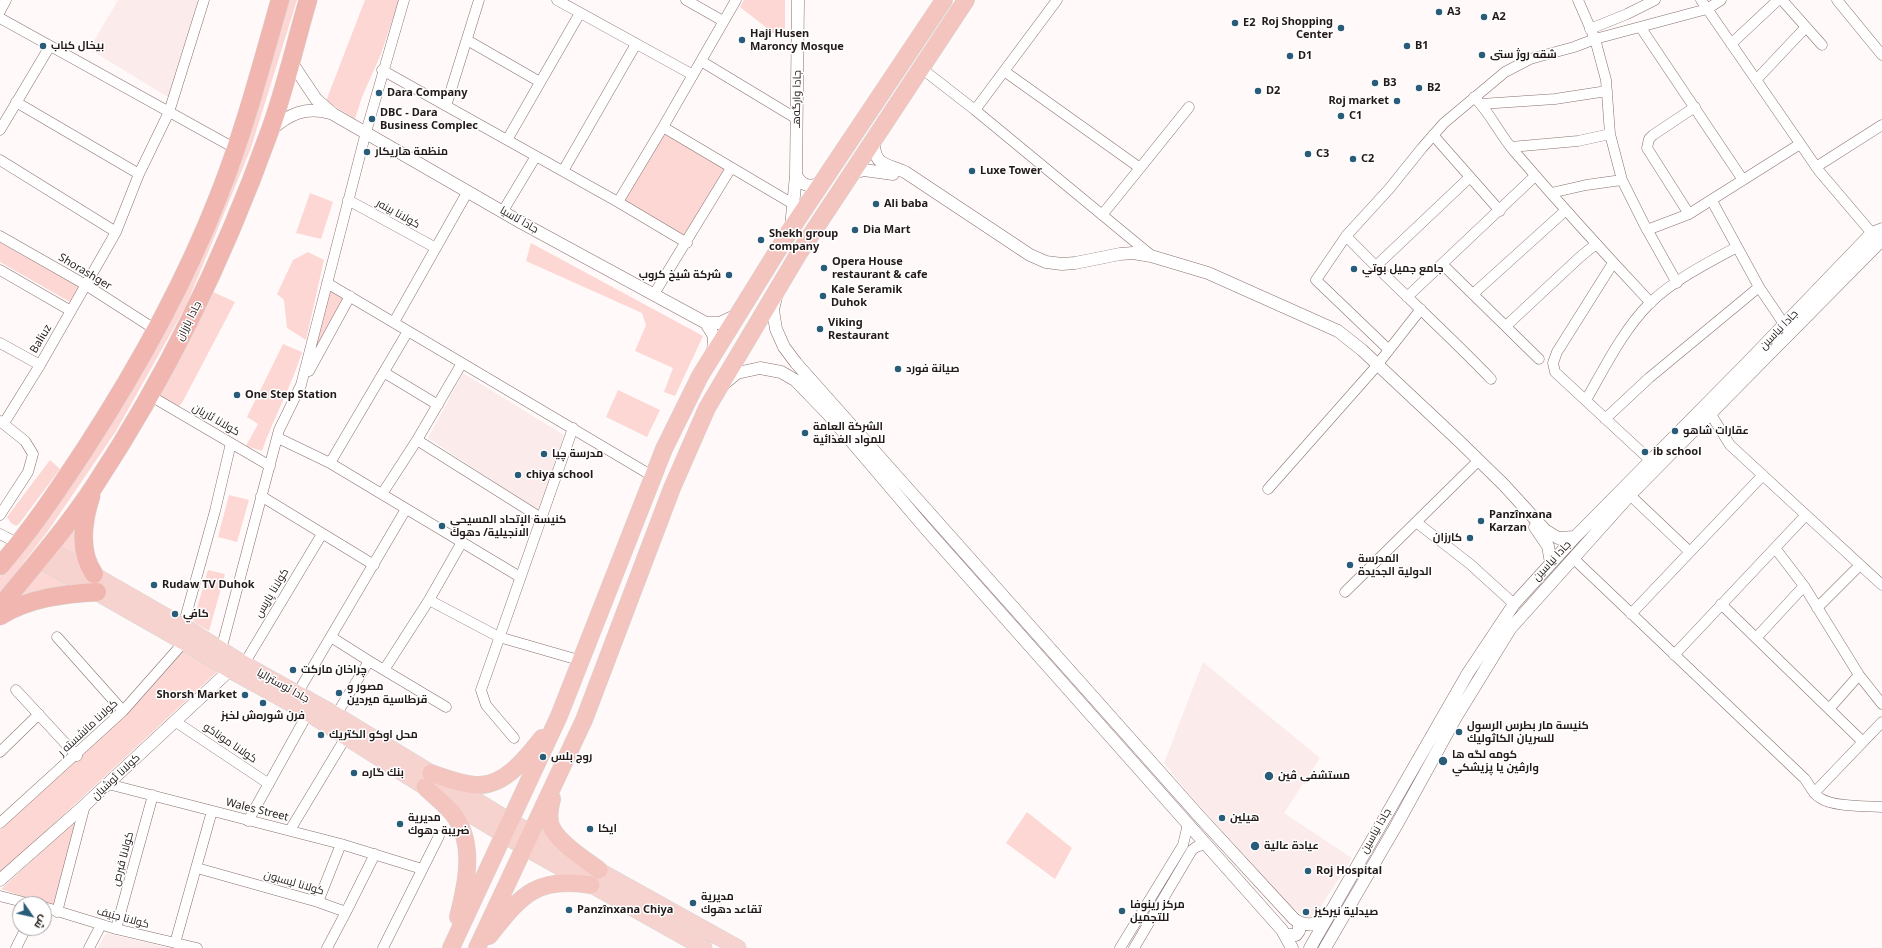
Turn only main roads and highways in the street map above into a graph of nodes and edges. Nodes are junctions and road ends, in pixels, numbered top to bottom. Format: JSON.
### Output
{"nodes":[{"id":1,"x":280,"y":0,"type":"edge"},
{"id":2,"x":308,"y":0,"type":"edge"},
{"id":3,"x":958,"y":0,"type":"edge"},
{"id":4,"x":965,"y":0,"type":"edge"},
{"id":5,"x":940,"y":6,"type":"edge"},
{"id":6,"x":951,"y":22,"type":"junction"},
{"id":7,"x":95,"y":485,"type":"junction"},
{"id":8,"x":0,"y":566,"type":"edge"},
{"id":9,"x":94,"y":574,"type":"junction"},
{"id":10,"x":97,"y":592,"type":"junction"},
{"id":11,"x":0,"y":607,"type":"edge"},
{"id":12,"x":0,"y":616,"type":"edge"},
{"id":13,"x":183,"y":634,"type":"junction"},
{"id":14,"x":237,"y":667,"type":"junction"},
{"id":15,"x":559,"y":716,"type":"junction"},
{"id":16,"x":560,"y":771,"type":"junction"},
{"id":17,"x":428,"y":780,"type":"junction"},
{"id":18,"x":507,"y":828,"type":"junction"},
{"id":19,"x":528,"y":840,"type":"junction"},
{"id":20,"x":595,"y":878,"type":"junction"},
{"id":21,"x":450,"y":948,"type":"edge"},
{"id":22,"x":476,"y":948,"type":"edge"},
{"id":23,"x":481,"y":948,"type":"edge"},
{"id":24,"x":704,"y":948,"type":"edge"},
{"id":25,"x":738,"y":948,"type":"edge"}],
"edges":[{"from":1,"to":8,"type":"highway"},
{"from":2,"to":7,"type":"highway","name":"جادا بارزان"},
{"from":3,"to":4,"type":"highway"},
{"from":4,"to":6,"type":"highway"},
{"from":5,"to":6,"type":"highway"},
{"from":5,"to":15,"type":"highway"},
{"from":6,"to":16,"type":"highway"},
{"from":7,"to":9,"type":"highway"},
{"from":7,"to":11,"type":"highway","name":"جادا بارزان"},
{"from":9,"to":10,"type":"main road","name":"جادا ئوسترالیا"},
{"from":9,"to":13,"type":"main road","name":"جادا ئوسترالیا"},
{"from":10,"to":12,"type":"highway"},
{"from":10,"to":13,"type":"main road","name":"جادا ئوسترالیا"},
{"from":13,"to":14,"type":"main road","name":"جادا ئوسترالیا"},
{"from":13,"to":14,"type":"main road","name":"جادا ئوسترالیا"},
{"from":14,"to":17,"type":"main road","name":"جادا ئوسترالیا"},
{"from":14,"to":17,"type":"main road","name":"جادا ئوسترالیا"},
{"from":15,"to":17,"type":"highway"},
{"from":15,"to":18,"type":"highway"},
{"from":16,"to":19,"type":"highway"},
{"from":16,"to":20,"type":"highway"},
{"from":17,"to":18,"type":"main road","name":"جادا ئوسترالیا"},
{"from":17,"to":21,"type":"highway"},
{"from":18,"to":19,"type":"main road","name":"جادا ئوسترالیا"},
{"from":18,"to":21,"type":"highway"},
{"from":19,"to":20,"type":"main road","name":"جادا ئوسترالیا"},
{"from":19,"to":22,"type":"highway"},
{"from":20,"to":23,"type":"highway"},
{"from":20,"to":24,"type":"main road"},
{"from":20,"to":25,"type":"main road"}]}
